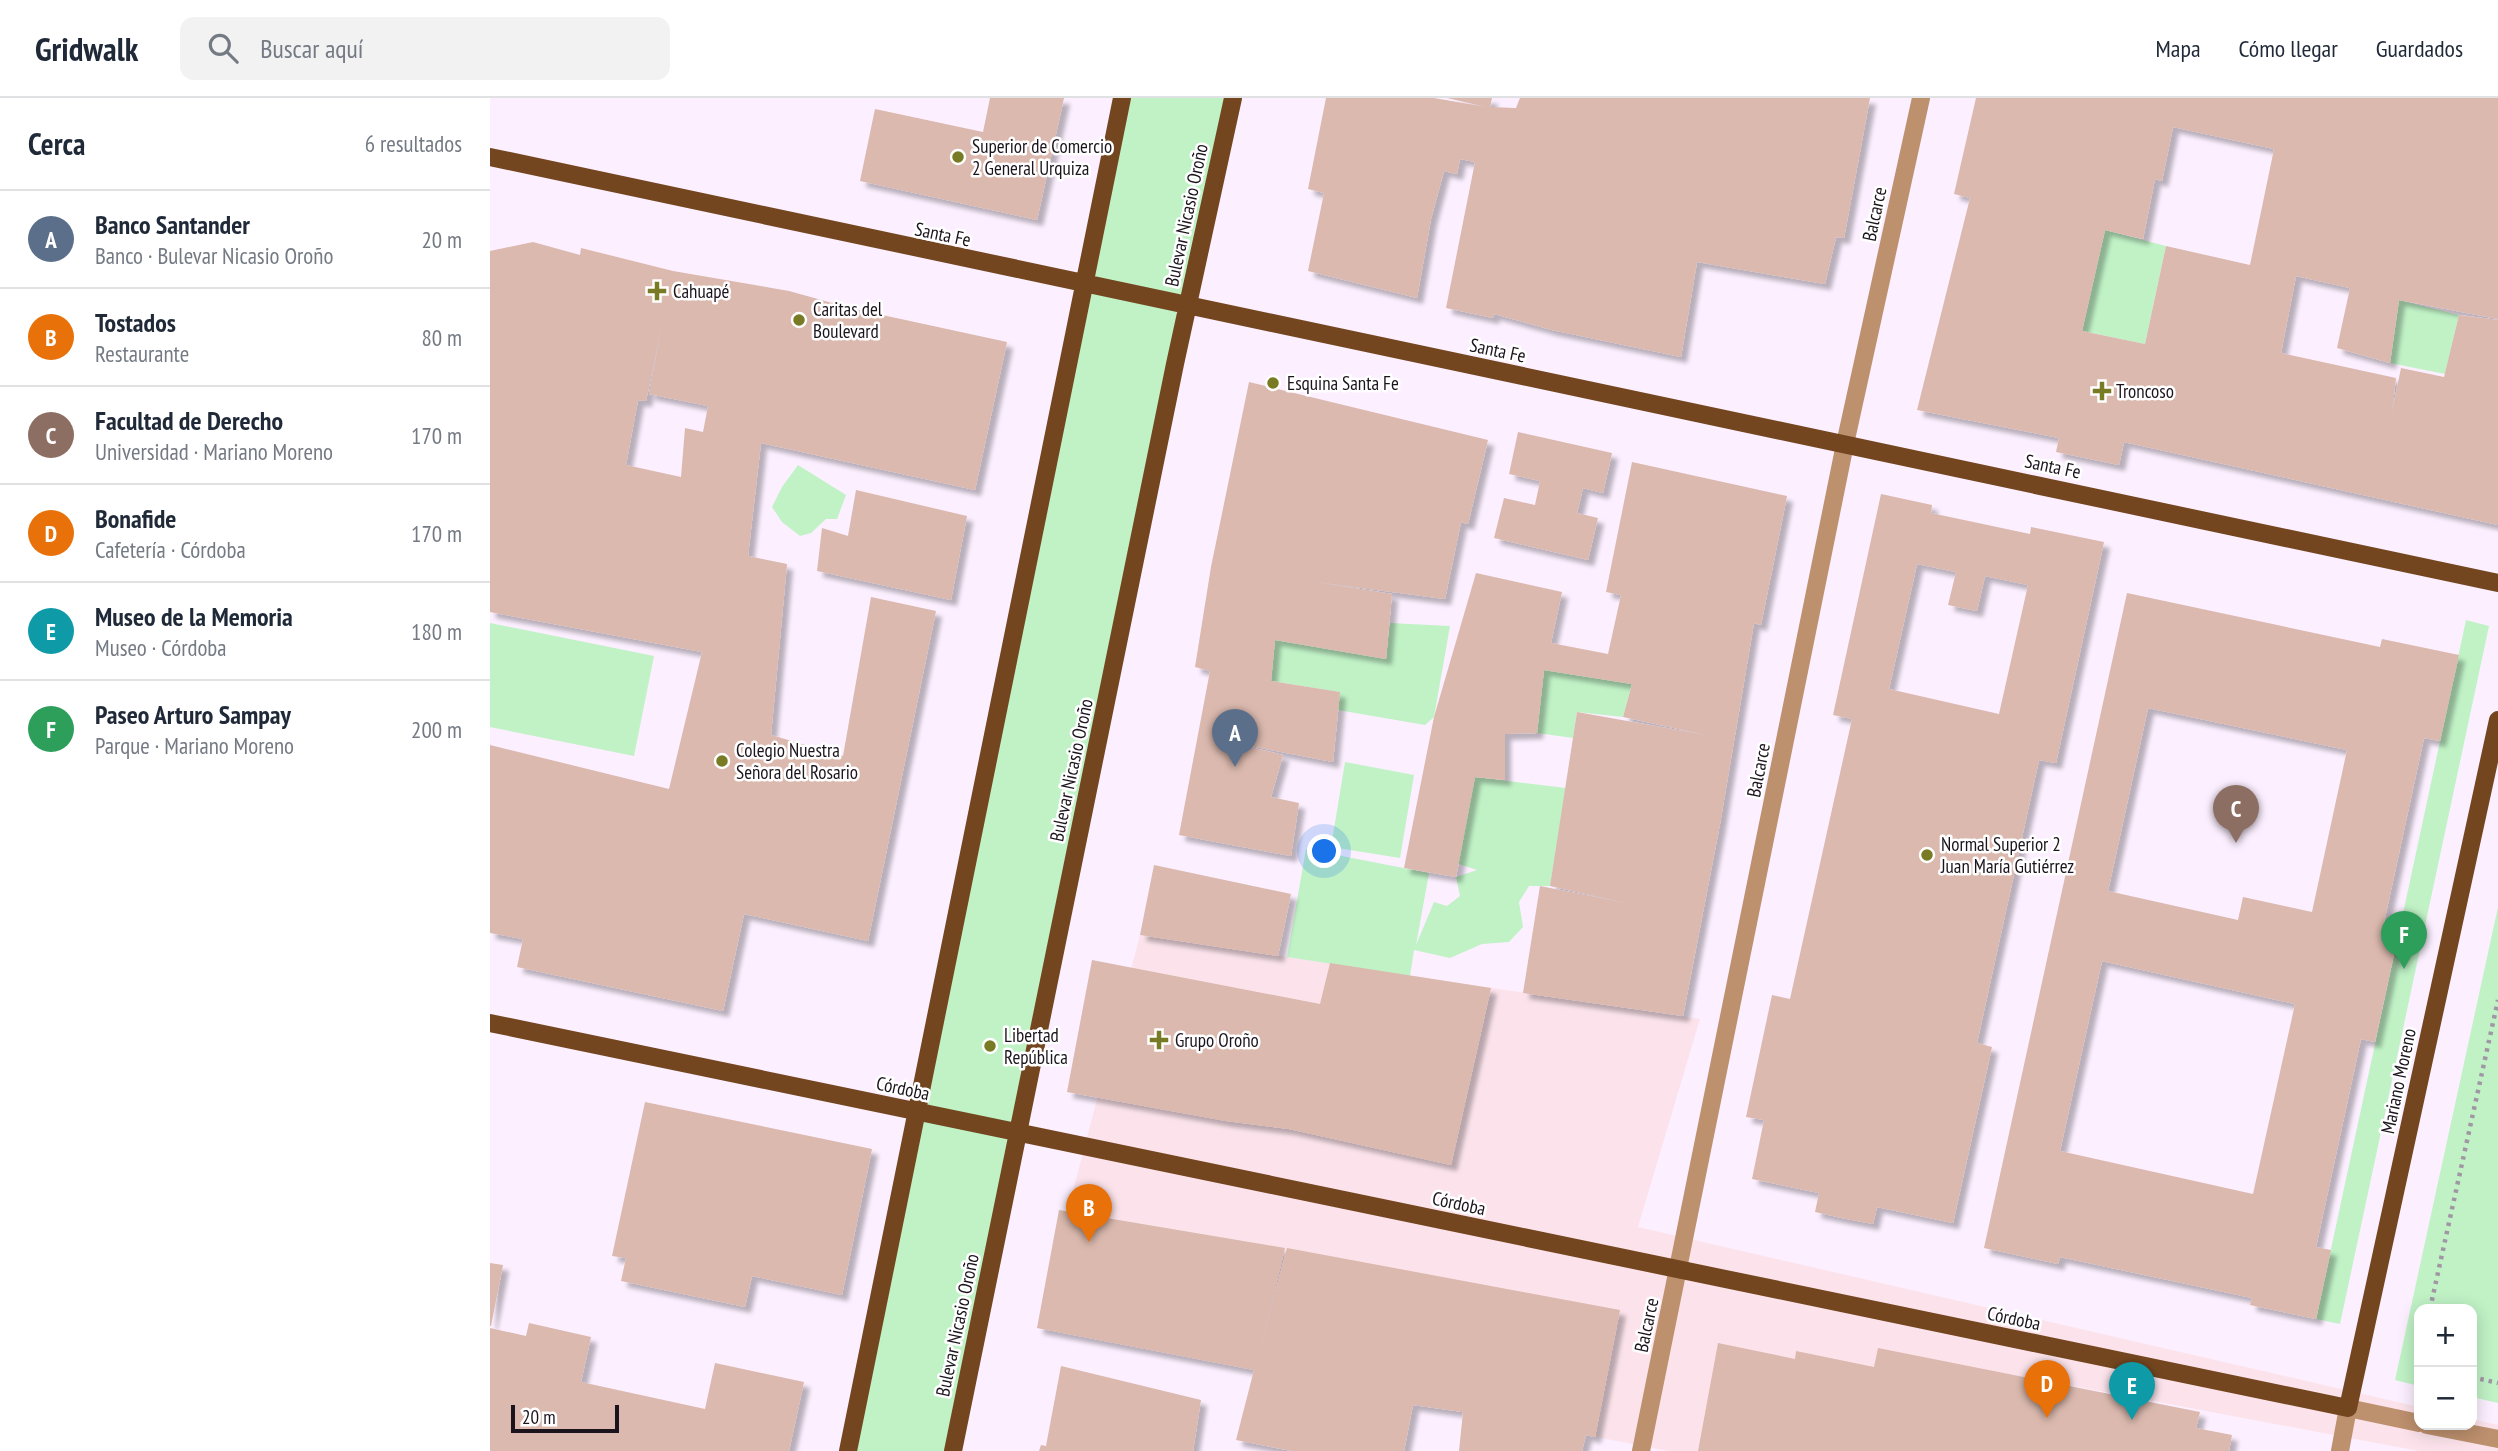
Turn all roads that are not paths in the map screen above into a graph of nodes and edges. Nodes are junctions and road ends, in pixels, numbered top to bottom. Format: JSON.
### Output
{"nodes":[{"id":1,"x":1122,"y":98,"type":"edge"},
{"id":2,"x":1233,"y":98,"type":"edge"},
{"id":3,"x":1921,"y":98,"type":"edge"},
{"id":4,"x":490,"y":157,"type":"edge"},
{"id":5,"x":1083,"y":286,"type":"junction"},
{"id":6,"x":1188,"y":306,"type":"junction"},
{"id":7,"x":1845,"y":444,"type":"junction"},
{"id":8,"x":2498,"y":583,"type":"edge"},
{"id":9,"x":2498,"y":720,"type":"edge"},
{"id":10,"x":490,"y":1023,"type":"edge"},
{"id":11,"x":919,"y":1113,"type":"junction"},
{"id":12,"x":1018,"y":1133,"type":"junction"},
{"id":13,"x":1679,"y":1270,"type":"junction"},
{"id":14,"x":2348,"y":1408,"type":"junction"},
{"id":15,"x":2414,"y":1422,"type":"edge"},
{"id":16,"x":2451,"y":1430,"type":"edge"},
{"id":17,"x":2498,"y":1440,"type":"edge"},
{"id":18,"x":848,"y":1451,"type":"edge"},
{"id":19,"x":953,"y":1451,"type":"edge"},
{"id":20,"x":1641,"y":1451,"type":"edge"},
{"id":21,"x":2340,"y":1451,"type":"edge"}],
"edges":[{"from":1,"to":5,"type":"main road"},
{"from":2,"to":6,"type":"main road","name":"Bulevar Nicasio Oroño"},
{"from":3,"to":7,"type":"street","name":"Balcarce"},
{"from":4,"to":5,"type":"main road","name":"Santa Fe"},
{"from":5,"to":6,"type":"main road","name":"Santa Fe"},
{"from":5,"to":11,"type":"main road"},
{"from":6,"to":7,"type":"main road","name":"Santa Fe"},
{"from":6,"to":12,"type":"main road","name":"Bulevar Nicasio Oroño"},
{"from":7,"to":8,"type":"main road","name":"Santa Fe"},
{"from":7,"to":13,"type":"street","name":"Balcarce"},
{"from":9,"to":14,"type":"main road","name":"Mariano Moreno"},
{"from":10,"to":11,"type":"main road","name":"Córdoba"},
{"from":11,"to":12,"type":"main road","name":"Córdoba"},
{"from":11,"to":18,"type":"main road"},
{"from":12,"to":13,"type":"main road","name":"Córdoba"},
{"from":12,"to":19,"type":"main road","name":"Bulevar Nicasio Oroño"},
{"from":13,"to":14,"type":"main road","name":"Córdoba"},
{"from":13,"to":20,"type":"street","name":"Balcarce"},
{"from":14,"to":15,"type":"street","name":"Córdoba"},
{"from":14,"to":21,"type":"street","name":"Mariano Moreno"},
{"from":16,"to":17,"type":"street"}]}
